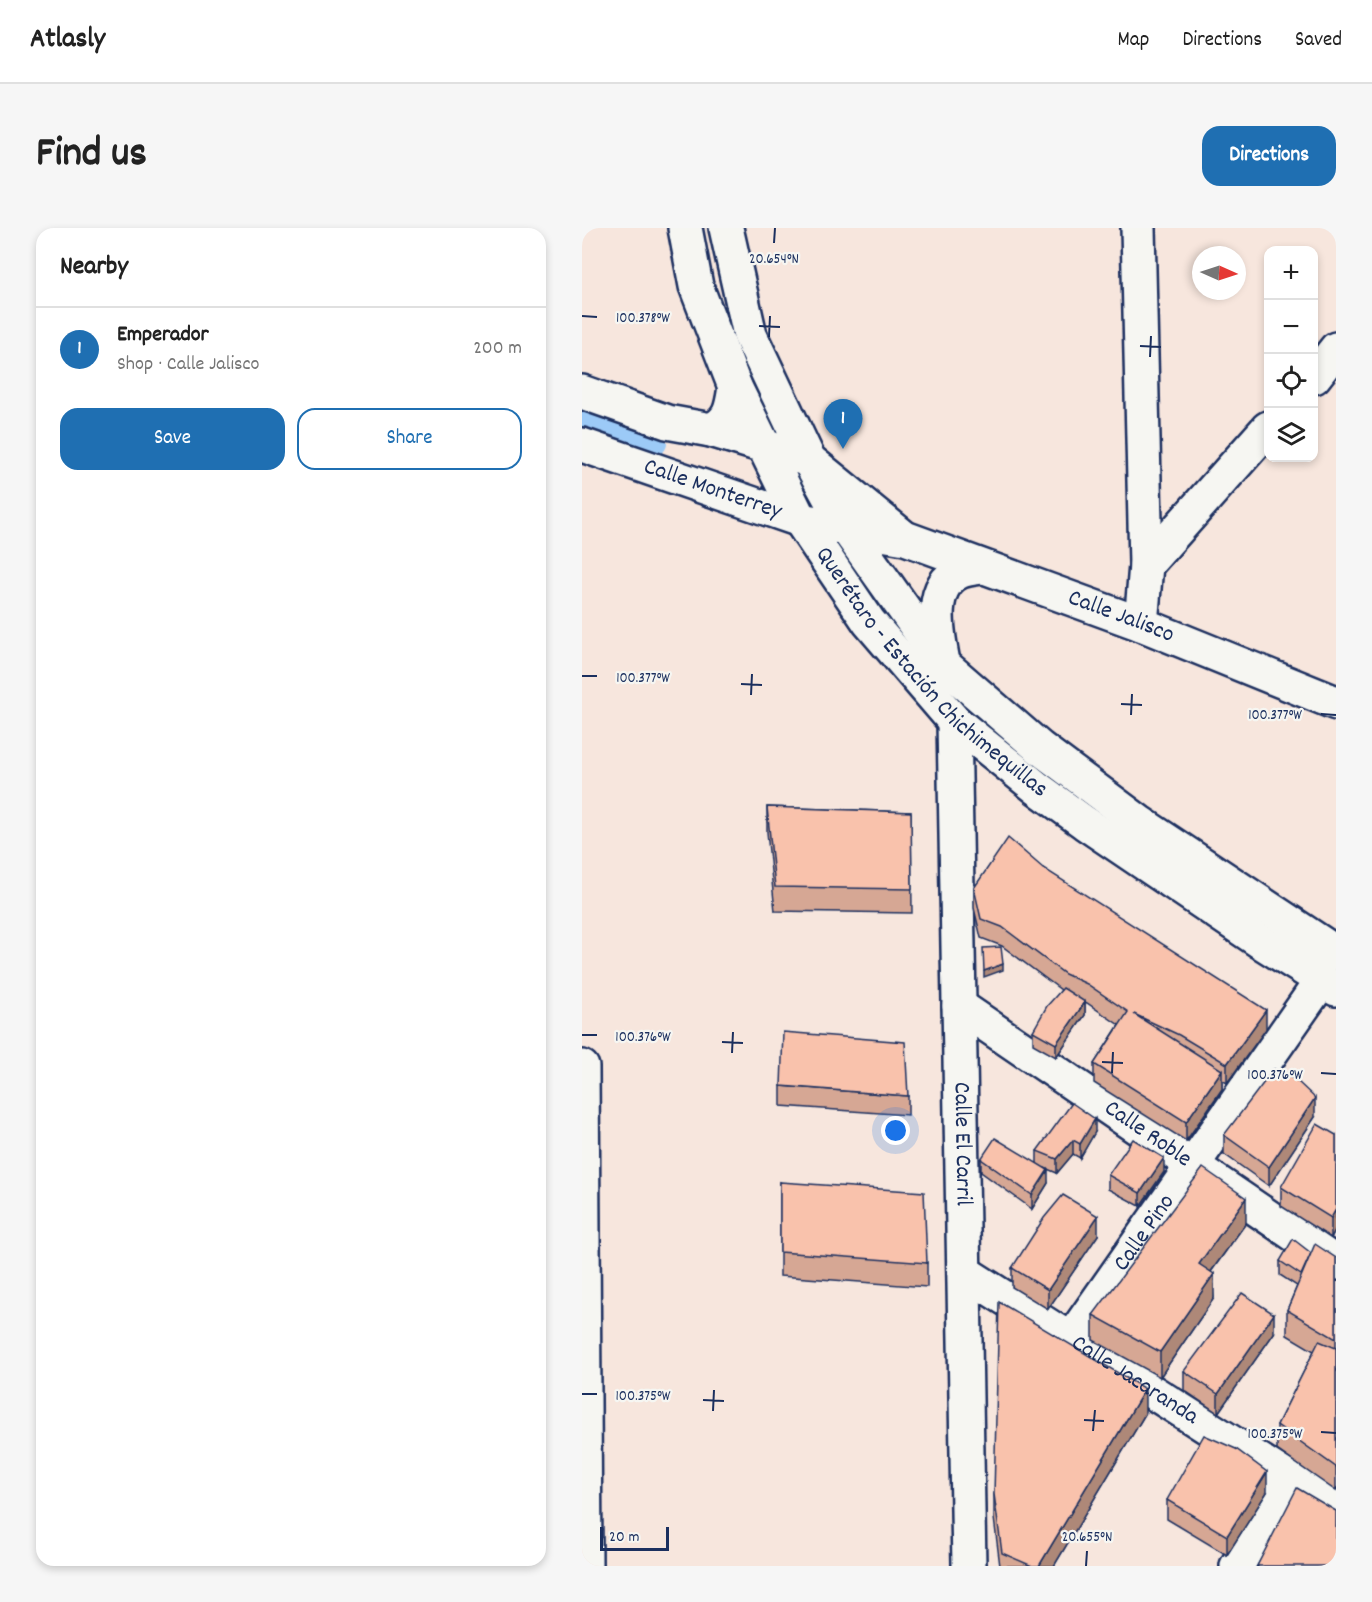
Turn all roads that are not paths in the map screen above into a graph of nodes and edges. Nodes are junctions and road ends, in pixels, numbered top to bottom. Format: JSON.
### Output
{"nodes":[{"id":1,"x":685,"y":228,"type":"edge"},
{"id":2,"x":726,"y":228,"type":"edge"},
{"id":3,"x":1138,"y":228,"type":"edge"},
{"id":4,"x":1336,"y":349,"type":"edge"},
{"id":5,"x":1318,"y":372,"type":"edge"},
{"id":6,"x":735,"y":387,"type":"junction"},
{"id":7,"x":582,"y":392,"type":"edge"},
{"id":8,"x":667,"y":422,"type":"junction"},
{"id":9,"x":711,"y":429,"type":"junction"},
{"id":10,"x":1264,"y":434,"type":"edge"},
{"id":11,"x":582,"y":445,"type":"edge"},
{"id":12,"x":762,"y":445,"type":"junction"},
{"id":13,"x":809,"y":460,"type":"junction"},
{"id":14,"x":642,"y":464,"type":"junction"},
{"id":15,"x":800,"y":520,"type":"junction"},
{"id":16,"x":845,"y":526,"type":"junction"},
{"id":17,"x":905,"y":538,"type":"junction"},
{"id":18,"x":1146,"y":565,"type":"junction"},
{"id":19,"x":982,"y":567,"type":"junction"},
{"id":20,"x":1141,"y":624,"type":"junction"},
{"id":21,"x":943,"y":664,"type":"junction"},
{"id":22,"x":1336,"y":703,"type":"edge"},
{"id":23,"x":954,"y":721,"type":"junction"},
{"id":24,"x":1331,"y":974,"type":"edge"},
{"id":25,"x":959,"y":1006,"type":"junction"},
{"id":26,"x":582,"y":1066,"type":"edge"},
{"id":27,"x":1191,"y":1164,"type":"junction"},
{"id":28,"x":584,"y":1238,"type":"edge"},
{"id":29,"x":1336,"y":1263,"type":"edge"},
{"id":30,"x":964,"y":1272,"type":"junction"},
{"id":31,"x":1071,"y":1339,"type":"junction"},
{"id":32,"x":584,"y":1376,"type":"edge"},
{"id":33,"x":1288,"y":1478,"type":"junction"},
{"id":34,"x":1336,"y":1509,"type":"edge"},
{"id":35,"x":584,"y":1525,"type":"edge"},
{"id":36,"x":585,"y":1566,"type":"edge"},
{"id":37,"x":969,"y":1566,"type":"edge"},
{"id":38,"x":1237,"y":1566,"type":"edge"}],
"edges":[{"from":1,"to":6,"type":"street","name":"Querétaro - Estación Chichimequillas"},
{"from":2,"to":13,"type":"street","name":"Querétaro - Estación Chichimequillas"},
{"from":3,"to":18,"type":"street"},
{"from":4,"to":5,"type":"street"},
{"from":6,"to":9,"type":"street"},
{"from":6,"to":12,"type":"street","name":"Querétaro - Estación Chichimequillas"},
{"from":7,"to":8,"type":"street","name":"Calle Monterrey"},
{"from":8,"to":9,"type":"street","name":"Calle Monterrey"},
{"from":8,"to":14,"type":"street"},
{"from":9,"to":12,"type":"street","name":"Calle Monterrey"},
{"from":10,"to":18,"type":"street"},
{"from":11,"to":14,"type":"street","name":"Calle Monterrey"},
{"from":12,"to":13,"type":"street","name":"Calle Monterrey"},
{"from":12,"to":15,"type":"street","name":"Querétaro - Estación Chichimequillas"},
{"from":13,"to":16,"type":"street","name":"Querétaro - Estación Chichimequillas"},
{"from":13,"to":17,"type":"street","name":"Calle Jalisco"},
{"from":14,"to":15,"type":"street","name":"Calle Monterrey"},
{"from":15,"to":16,"type":"street","name":"Calle Monterrey"},
{"from":15,"to":23,"type":"street","name":"Querétaro - Estación Chichimequillas"},
{"from":16,"to":17,"type":"street","name":"Calle Jalisco"},
{"from":16,"to":21,"type":"street","name":"Querétaro - Estación Chichimequillas"},
{"from":17,"to":19,"type":"street","name":"Calle Jalisco"},
{"from":18,"to":20,"type":"street"},
{"from":19,"to":20,"type":"street","name":"Calle Jalisco"},
{"from":19,"to":21,"type":"street"},
{"from":20,"to":22,"type":"street","name":"Calle Jalisco"},
{"from":21,"to":24,"type":"street","name":"Querétaro - Estación Chichimequillas"},
{"from":23,"to":24,"type":"street","name":"Querétaro - Estación Chichimequillas"},
{"from":23,"to":25,"type":"street","name":"Calle El Carril"},
{"from":24,"to":27,"type":"street","name":"Calle Pino"},
{"from":25,"to":27,"type":"street","name":"Calle Roble"},
{"from":25,"to":30,"type":"street","name":"Calle El Carril"},
{"from":26,"to":28,"type":"street"},
{"from":27,"to":29,"type":"street","name":"Calle Roble"},
{"from":27,"to":31,"type":"street","name":"Calle Pino"},
{"from":28,"to":32,"type":"street"},
{"from":30,"to":31,"type":"street","name":"Calle Jacaranda"},
{"from":30,"to":37,"type":"street","name":"Calle El Carril"},
{"from":31,"to":33,"type":"street","name":"Calle Jacaranda"},
{"from":32,"to":35,"type":"street"},
{"from":33,"to":34,"type":"street","name":"Calle Jacaranda"},
{"from":33,"to":38,"type":"street"},
{"from":35,"to":36,"type":"street"}]}
